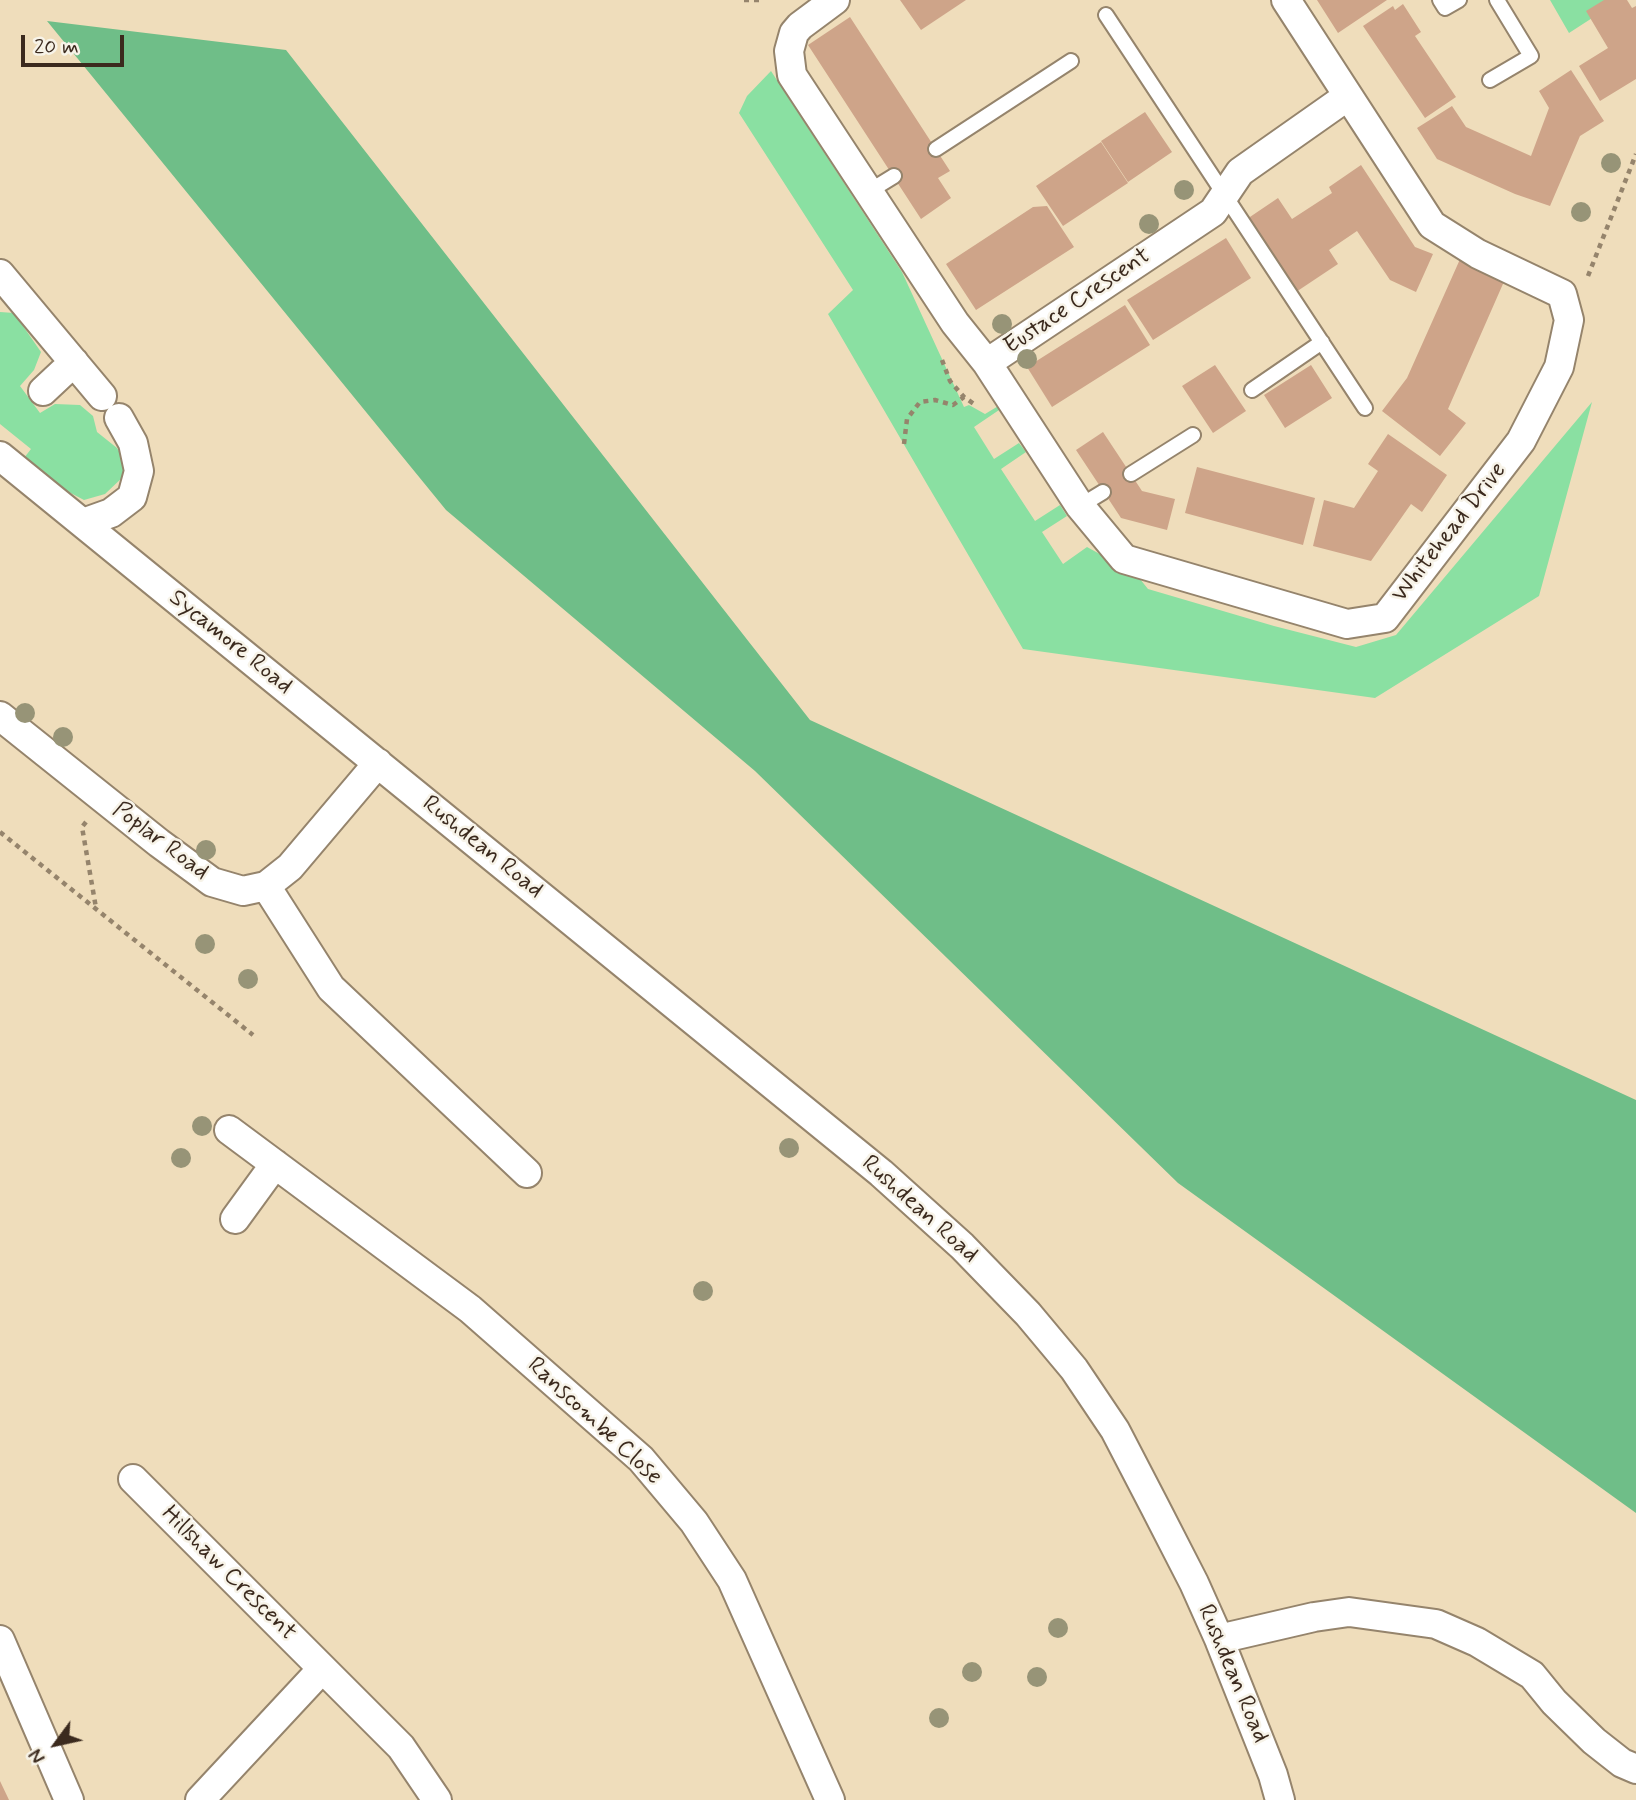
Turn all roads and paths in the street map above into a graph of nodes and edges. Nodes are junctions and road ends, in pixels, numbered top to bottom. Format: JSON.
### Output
{"nodes":[{"id":1,"x":744,"y":0,"type":"edge"},
{"id":2,"x":761,"y":0,"type":"edge"},
{"id":3,"x":835,"y":0,"type":"edge"},
{"id":4,"x":1286,"y":0,"type":"edge"},
{"id":5,"x":1440,"y":0,"type":"edge"},
{"id":6,"x":1459,"y":0,"type":"edge"},
{"id":7,"x":1497,"y":0,"type":"edge"},
{"id":8,"x":1105,"y":15,"type":"dead end"},
{"id":9,"x":1071,"y":61,"type":"dead end"},
{"id":10,"x":1490,"y":80,"type":"dead end"},
{"id":11,"x":1348,"y":96,"type":"junction"},
{"id":12,"x":936,"y":149,"type":"dead end"},
{"id":13,"x":1636,"y":154,"type":"edge"},
{"id":14,"x":894,"y":176,"type":"dead end"},
{"id":15,"x":868,"y":192,"type":"junction"},
{"id":16,"x":1225,"y":195,"type":"junction"},
{"id":17,"x":0,"y":275,"type":"edge"},
{"id":18,"x":1562,"y":294,"type":"junction"},
{"id":19,"x":1322,"y":342,"type":"junction"},
{"id":20,"x":74,"y":362,"type":"junction"},
{"id":21,"x":987,"y":363,"type":"junction"},
{"id":22,"x":1252,"y":390,"type":"dead end"},
{"id":23,"x":43,"y":391,"type":"dead end"},
{"id":24,"x":1007,"y":395,"type":"junction"},
{"id":25,"x":102,"y":396,"type":"dead end"},
{"id":26,"x":1365,"y":408,"type":"dead end"},
{"id":27,"x":119,"y":418,"type":"dead end"},
{"id":28,"x":1193,"y":435,"type":"dead end"},
{"id":29,"x":904,"y":444,"type":"dead end"},
{"id":30,"x":0,"y":456,"type":"edge"},
{"id":31,"x":1131,"y":474,"type":"dead end"},
{"id":32,"x":83,"y":523,"type":"junction"},
{"id":33,"x":0,"y":716,"type":"edge"},
{"id":34,"x":377,"y":763,"type":"junction"},
{"id":35,"x":103,"y":798,"type":"junction"},
{"id":36,"x":0,"y":832,"type":"edge"},
{"id":37,"x":266,"y":886,"type":"junction"},
{"id":38,"x":96,"y":909,"type":"junction"},
{"id":39,"x":253,"y":1035,"type":"dead end"},
{"id":40,"x":229,"y":1130,"type":"dead end"},
{"id":41,"x":275,"y":1164,"type":"junction"},
{"id":42,"x":527,"y":1173,"type":"dead end"},
{"id":43,"x":234,"y":1219,"type":"dead end"},
{"id":44,"x":134,"y":1479,"type":"dead end"},
{"id":45,"x":1219,"y":1639,"type":"junction"},
{"id":46,"x":0,"y":1641,"type":"edge"},
{"id":47,"x":322,"y":1669,"type":"junction"},
{"id":48,"x":1636,"y":1769,"type":"edge"},
{"id":49,"x":69,"y":1800,"type":"edge"},
{"id":50,"x":200,"y":1800,"type":"edge"},
{"id":51,"x":438,"y":1800,"type":"edge"},
{"id":52,"x":830,"y":1800,"type":"edge"},
{"id":53,"x":1280,"y":1800,"type":"edge"}],
"edges":[{"from":1,"to":2,"type":"path"},
{"from":3,"to":15,"type":"street","name":"Eustace Crescent"},
{"from":4,"to":11,"type":"street"},
{"from":5,"to":6,"type":"lane"},
{"from":7,"to":10,"type":"lane"},
{"from":8,"to":16,"type":"lane"},
{"from":9,"to":12,"type":"lane"},
{"from":11,"to":16,"type":"street","name":"Eustace Crescent"},
{"from":11,"to":18,"type":"street"},
{"from":13,"to":18,"type":"path"},
{"from":14,"to":15,"type":"lane"},
{"from":15,"to":21,"type":"street","name":"Eustace Crescent"},
{"from":16,"to":19,"type":"lane"},
{"from":16,"to":21,"type":"street","name":"Eustace Crescent"},
{"from":17,"to":20,"type":"street"},
{"from":18,"to":24,"type":"street","name":"Whitehead Drive"},
{"from":19,"to":22,"type":"lane"},
{"from":19,"to":26,"type":"lane"},
{"from":20,"to":23,"type":"street"},
{"from":20,"to":25,"type":"street"},
{"from":21,"to":24,"type":"street","name":"Whitehead Drive"},
{"from":24,"to":29,"type":"path"},
{"from":27,"to":32,"type":"street"},
{"from":28,"to":31,"type":"lane"},
{"from":30,"to":32,"type":"street","name":"Sycamore Road"},
{"from":32,"to":34,"type":"street","name":"Sycamore Road"},
{"from":33,"to":35,"type":"street","name":"Poplar Road"},
{"from":34,"to":37,"type":"street"},
{"from":34,"to":45,"type":"street","name":"Rushdean Road"},
{"from":35,"to":37,"type":"street","name":"Poplar Road"},
{"from":35,"to":38,"type":"path"},
{"from":36,"to":38,"type":"path"},
{"from":37,"to":42,"type":"street"},
{"from":38,"to":39,"type":"path"},
{"from":40,"to":41,"type":"street","name":"Ranscombe Close"},
{"from":41,"to":43,"type":"street"},
{"from":41,"to":52,"type":"street","name":"Ranscombe Close"},
{"from":44,"to":47,"type":"street","name":"Hillshaw Crescent"},
{"from":45,"to":48,"type":"street"},
{"from":45,"to":53,"type":"street","name":"Rushdean Road"},
{"from":46,"to":49,"type":"street"},
{"from":47,"to":50,"type":"street"},
{"from":47,"to":51,"type":"street","name":"Hillshaw Crescent"}]}
